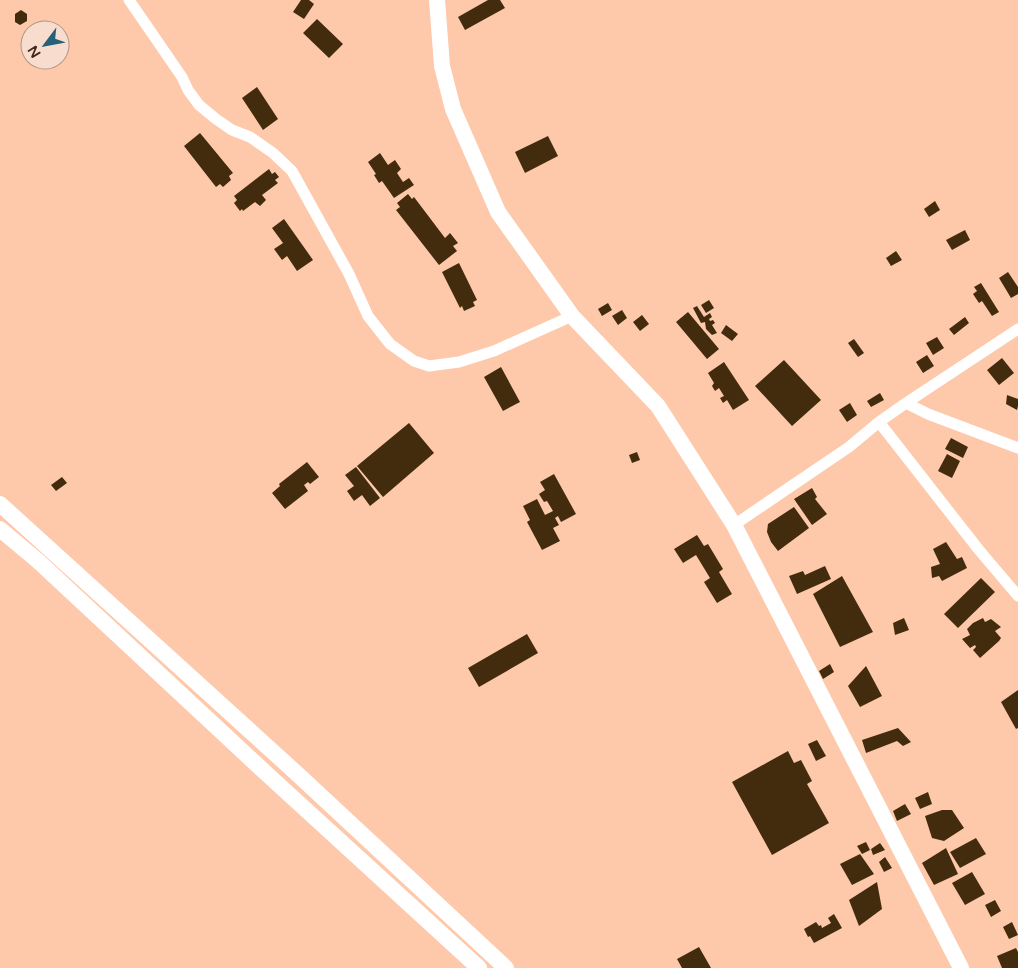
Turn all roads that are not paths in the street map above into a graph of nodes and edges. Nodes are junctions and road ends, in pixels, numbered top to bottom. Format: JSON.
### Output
{"nodes":[{"id":1,"x":129,"y":0,"type":"edge"},
{"id":2,"x":437,"y":0,"type":"edge"},
{"id":3,"x":572,"y":316,"type":"junction"},
{"id":4,"x":1018,"y":330,"type":"edge"},
{"id":5,"x":906,"y":403,"type":"junction"},
{"id":6,"x":879,"y":422,"type":"junction"},
{"id":7,"x":1018,"y":448,"type":"edge"},
{"id":8,"x":0,"y":504,"type":"edge"},
{"id":9,"x":734,"y":525,"type":"junction"},
{"id":10,"x":0,"y":529,"type":"edge"},
{"id":11,"x":1018,"y":596,"type":"edge"},
{"id":12,"x":479,"y":968,"type":"edge"},
{"id":13,"x":506,"y":968,"type":"edge"},
{"id":14,"x":961,"y":968,"type":"edge"}],
"edges":[{"from":1,"to":3,"type":"street"},
{"from":2,"to":3,"type":"main road"},
{"from":3,"to":9,"type":"main road"},
{"from":4,"to":5,"type":"street"},
{"from":5,"to":6,"type":"street"},
{"from":5,"to":7,"type":"street"},
{"from":6,"to":9,"type":"street"},
{"from":6,"to":11,"type":"street"},
{"from":8,"to":13,"type":"main road"},
{"from":9,"to":14,"type":"main road"},
{"from":10,"to":12,"type":"main road"}]}
